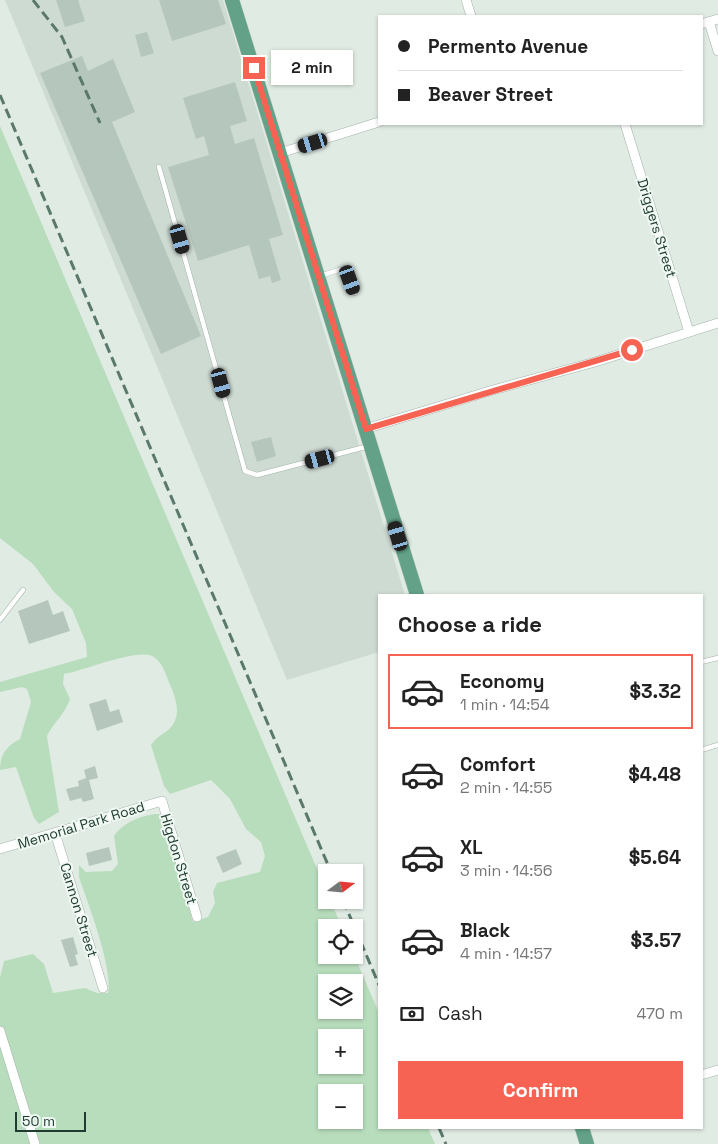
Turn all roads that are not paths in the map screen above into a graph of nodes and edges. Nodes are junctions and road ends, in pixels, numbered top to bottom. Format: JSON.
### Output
{"nodes":[{"id":1,"x":232,"y":0,"type":"edge"},
{"id":2,"x":466,"y":0,"type":"edge"},
{"id":3,"x":471,"y":15,"type":"edge"},
{"id":4,"x":710,"y":22,"type":"edge"},
{"id":5,"x":718,"y":51,"type":"edge"},
{"id":6,"x":378,"y":122,"type":"edge"},
{"id":7,"x":625,"y":125,"type":"edge"},
{"id":8,"x":280,"y":153,"type":"junction"},
{"id":9,"x":159,"y":167,"type":"dead end"},
{"id":10,"x":318,"y":276,"type":"junction"},
{"id":11,"x":354,"y":293,"type":"dead end"},
{"id":12,"x":718,"y":322,"type":"edge"},
{"id":13,"x":689,"y":332,"type":"junction"},
{"id":14,"x":366,"y":429,"type":"junction"},
{"id":15,"x":371,"y":445,"type":"junction"},
{"id":16,"x":23,"y":590,"type":"dead end"},
{"id":17,"x":417,"y":594,"type":"edge"},
{"id":18,"x":0,"y":620,"type":"edge"},
{"id":19,"x":718,"y":658,"type":"edge"},
{"id":20,"x":703,"y":662,"type":"edge"},
{"id":21,"x":718,"y":745,"type":"edge"},
{"id":22,"x":703,"y":749,"type":"edge"},
{"id":23,"x":162,"y":801,"type":"joint"},
{"id":24,"x":55,"y":833,"type":"junction"},
{"id":25,"x":0,"y":849,"type":"edge"},
{"id":26,"x":197,"y":917,"type":"dead end"},
{"id":27,"x":103,"y":988,"type":"dead end"},
{"id":28,"x":0,"y":1031,"type":"edge"},
{"id":29,"x":718,"y":1070,"type":"edge"},
{"id":30,"x":703,"y":1074,"type":"edge"},
{"id":31,"x":582,"y":1129,"type":"edge"},
{"id":32,"x":35,"y":1144,"type":"edge"},
{"id":33,"x":587,"y":1144,"type":"edge"}],
"edges":[{"from":1,"to":8,"type":"main road"},
{"from":2,"to":3,"type":"street"},
{"from":4,"to":5,"type":"street"},
{"from":6,"to":8,"type":"street"},
{"from":7,"to":13,"type":"street","name":"Driggers Street"},
{"from":8,"to":10,"type":"main road"},
{"from":9,"to":15,"type":"lane"},
{"from":10,"to":11,"type":"lane"},
{"from":10,"to":14,"type":"main road"},
{"from":12,"to":13,"type":"street"},
{"from":13,"to":14,"type":"street"},
{"from":14,"to":15,"type":"main road"},
{"from":15,"to":17,"type":"main road"},
{"from":16,"to":18,"type":"lane"},
{"from":19,"to":20,"type":"lane"},
{"from":21,"to":22,"type":"lane"},
{"from":23,"to":24,"type":"street","name":"Memorial Park Road"},
{"from":23,"to":26,"type":"street","name":"Higdon Street"},
{"from":24,"to":25,"type":"street","name":"Memorial Park Road"},
{"from":24,"to":27,"type":"street","name":"Cannon Street"},
{"from":28,"to":32,"type":"street"},
{"from":29,"to":30,"type":"street"},
{"from":31,"to":33,"type":"main road"}]}
